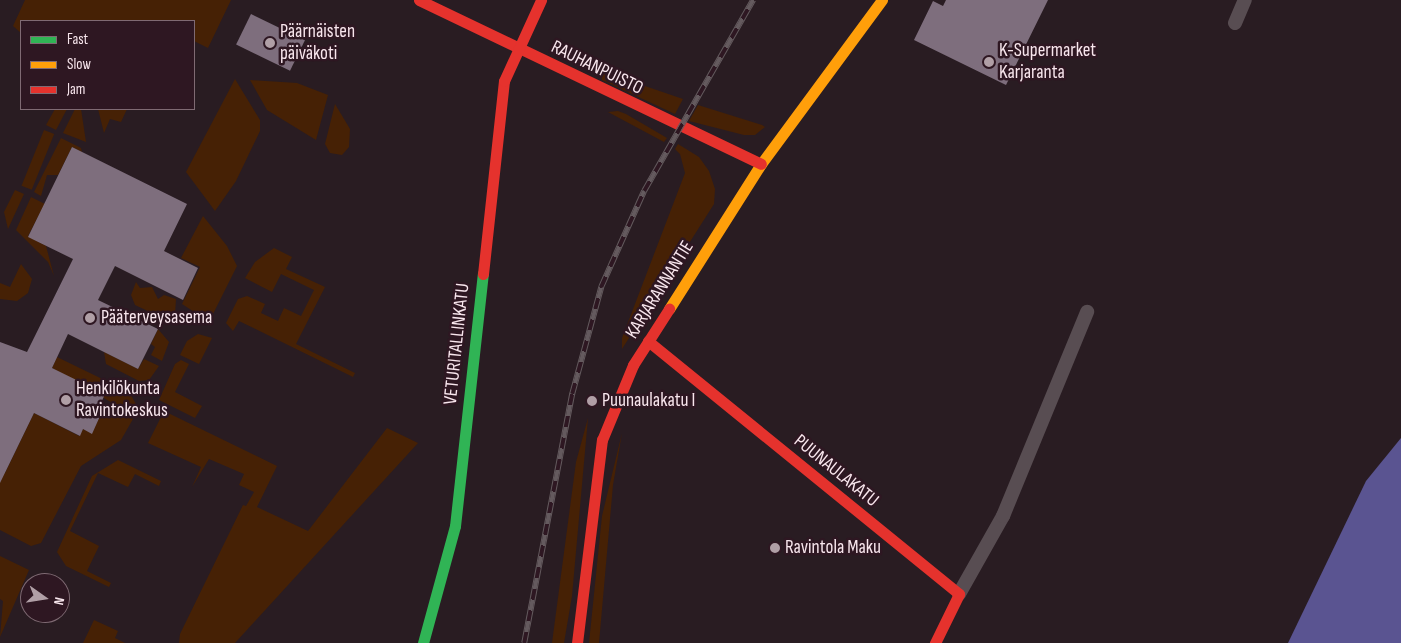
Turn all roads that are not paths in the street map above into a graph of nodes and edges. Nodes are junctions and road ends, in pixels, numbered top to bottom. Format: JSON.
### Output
{"nodes":[{"id":1,"x":419,"y":0,"type":"edge"},
{"id":2,"x":540,"y":0,"type":"edge"},
{"id":3,"x":882,"y":0,"type":"edge"},
{"id":4,"x":1245,"y":0,"type":"edge"},
{"id":5,"x":1235,"y":23,"type":"dead end"},
{"id":6,"x":518,"y":48,"type":"junction"},
{"id":7,"x":761,"y":164,"type":"junction"},
{"id":8,"x":1087,"y":312,"type":"dead end"},
{"id":9,"x":648,"y":341,"type":"junction"},
{"id":10,"x":959,"y":594,"type":"junction"},
{"id":11,"x":423,"y":643,"type":"edge"},
{"id":12,"x":577,"y":643,"type":"edge"},
{"id":13,"x":935,"y":643,"type":"edge"}],
"edges":[{"from":1,"to":6,"type":"street","name":"RAUHANPUISTO"},
{"from":2,"to":6,"type":"street","name":"VETURITALLINKATU"},
{"from":3,"to":7,"type":"street","name":"KARJARANNANTIE"},
{"from":4,"to":5,"type":"street"},
{"from":6,"to":7,"type":"street","name":"RAUHANPUISTO"},
{"from":6,"to":11,"type":"street","name":"VETURITALLINKATU"},
{"from":7,"to":9,"type":"street","name":"KARJARANNANTIE"},
{"from":8,"to":10,"type":"street"},
{"from":9,"to":10,"type":"street","name":"PUUNAULAKATU"},
{"from":9,"to":12,"type":"street","name":"KARJARANNANTIE"},
{"from":10,"to":13,"type":"street"}]}
